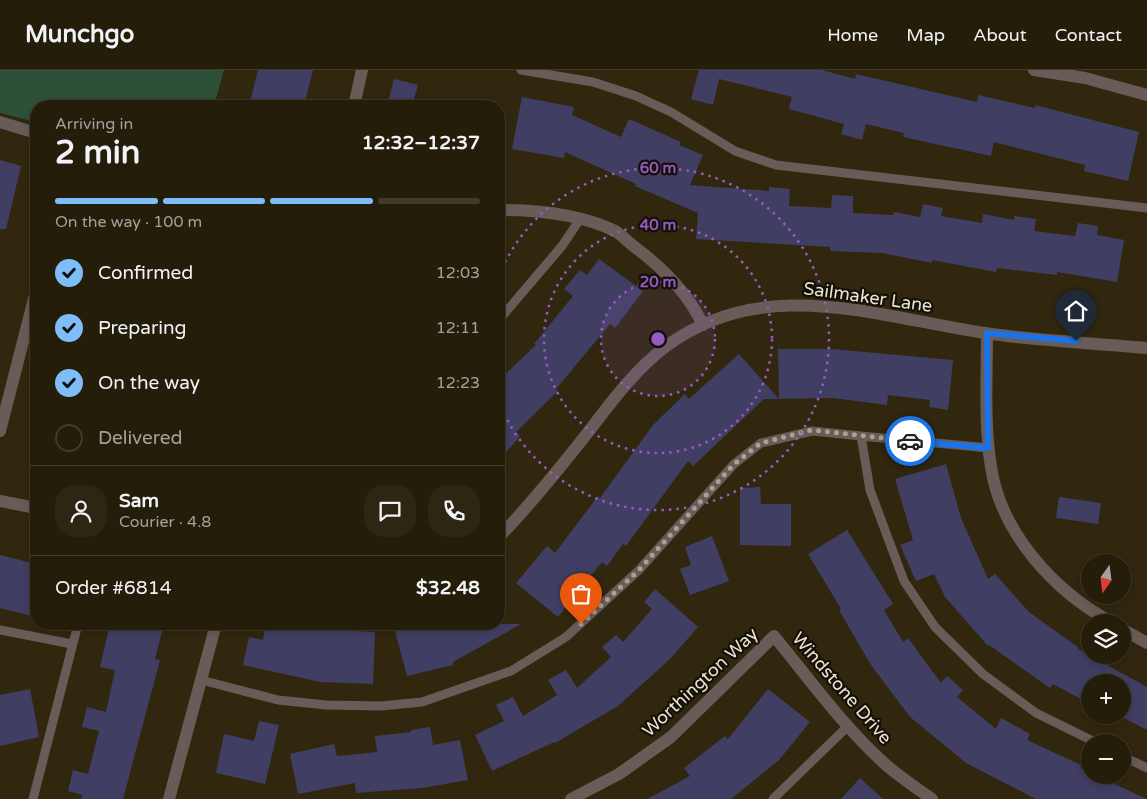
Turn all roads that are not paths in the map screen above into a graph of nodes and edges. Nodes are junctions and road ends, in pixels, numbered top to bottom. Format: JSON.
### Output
{"nodes":[{"id":1,"x":362,"y":70,"type":"edge"},
{"id":2,"x":521,"y":70,"type":"edge"},
{"id":3,"x":1034,"y":70,"type":"edge"},
{"id":4,"x":1086,"y":74,"type":"edge"},
{"id":5,"x":1147,"y":95,"type":"edge"},
{"id":6,"x":355,"y":100,"type":"edge"},
{"id":7,"x":0,"y":122,"type":"edge"},
{"id":8,"x":30,"y":131,"type":"edge"},
{"id":9,"x":1147,"y":208,"type":"edge"},
{"id":10,"x":505,"y":210,"type":"edge"},
{"id":11,"x":580,"y":219,"type":"junction"},
{"id":12,"x":505,"y":313,"type":"edge"},
{"id":13,"x":30,"y":314,"type":"edge"},
{"id":14,"x":703,"y":325,"type":"junction"},
{"id":15,"x":987,"y":333,"type":"junction"},
{"id":16,"x":1147,"y":348,"type":"edge"},
{"id":17,"x":0,"y":431,"type":"edge"},
{"id":18,"x":860,"y":436,"type":"junction"},
{"id":19,"x":988,"y":448,"type":"junction"},
{"id":20,"x":0,"y":502,"type":"edge"},
{"id":21,"x":30,"y":507,"type":"edge"},
{"id":22,"x":505,"y":530,"type":"edge"},
{"id":23,"x":1099,"y":614,"type":"edge"},
{"id":24,"x":0,"y":630,"type":"edge"},
{"id":25,"x":76,"y":630,"type":"edge"},
{"id":26,"x":214,"y":630,"type":"edge"},
{"id":27,"x":1131,"y":634,"type":"edge"},
{"id":28,"x":774,"y":636,"type":"joint"},
{"id":29,"x":1147,"y":643,"type":"edge"},
{"id":30,"x":72,"y":644,"type":"junction"},
{"id":31,"x":201,"y":680,"type":"junction"},
{"id":32,"x":848,"y":726,"type":"junction"},
{"id":33,"x":1081,"y":735,"type":"edge"},
{"id":34,"x":1131,"y":760,"type":"edge"},
{"id":35,"x":1147,"y":768,"type":"edge"},
{"id":36,"x":33,"y":799,"type":"edge"},
{"id":37,"x":169,"y":799,"type":"edge"},
{"id":38,"x":571,"y":799,"type":"edge"},
{"id":39,"x":773,"y":799,"type":"edge"},
{"id":40,"x":932,"y":799,"type":"edge"}],
"edges":[{"from":1,"to":6,"type":"street"},
{"from":2,"to":9,"type":"lane"},
{"from":3,"to":4,"type":"street"},
{"from":4,"to":5,"type":"street"},
{"from":7,"to":8,"type":"street"},
{"from":10,"to":11,"type":"street"},
{"from":11,"to":12,"type":"lane"},
{"from":11,"to":14,"type":"street"},
{"from":13,"to":17,"type":"street"},
{"from":14,"to":15,"type":"street","name":"Sailmaker Lane"},
{"from":14,"to":22,"type":"street","name":"Sailmaker Lane"},
{"from":15,"to":16,"type":"street","name":"Sailmaker Lane"},
{"from":15,"to":19,"type":"street"},
{"from":18,"to":19,"type":"lane"},
{"from":18,"to":31,"type":"lane"},
{"from":18,"to":33,"type":"lane"},
{"from":19,"to":23,"type":"street"},
{"from":20,"to":21,"type":"street"},
{"from":24,"to":30,"type":"lane"},
{"from":25,"to":30,"type":"lane"},
{"from":26,"to":31,"type":"street"},
{"from":27,"to":29,"type":"street"},
{"from":28,"to":32,"type":"street","name":"Windstone Drive"},
{"from":28,"to":38,"type":"street","name":"Worthington Way"},
{"from":30,"to":36,"type":"lane"},
{"from":31,"to":37,"type":"street"},
{"from":32,"to":39,"type":"lane"},
{"from":32,"to":40,"type":"street","name":"Windstone Drive"},
{"from":34,"to":35,"type":"lane"}]}
